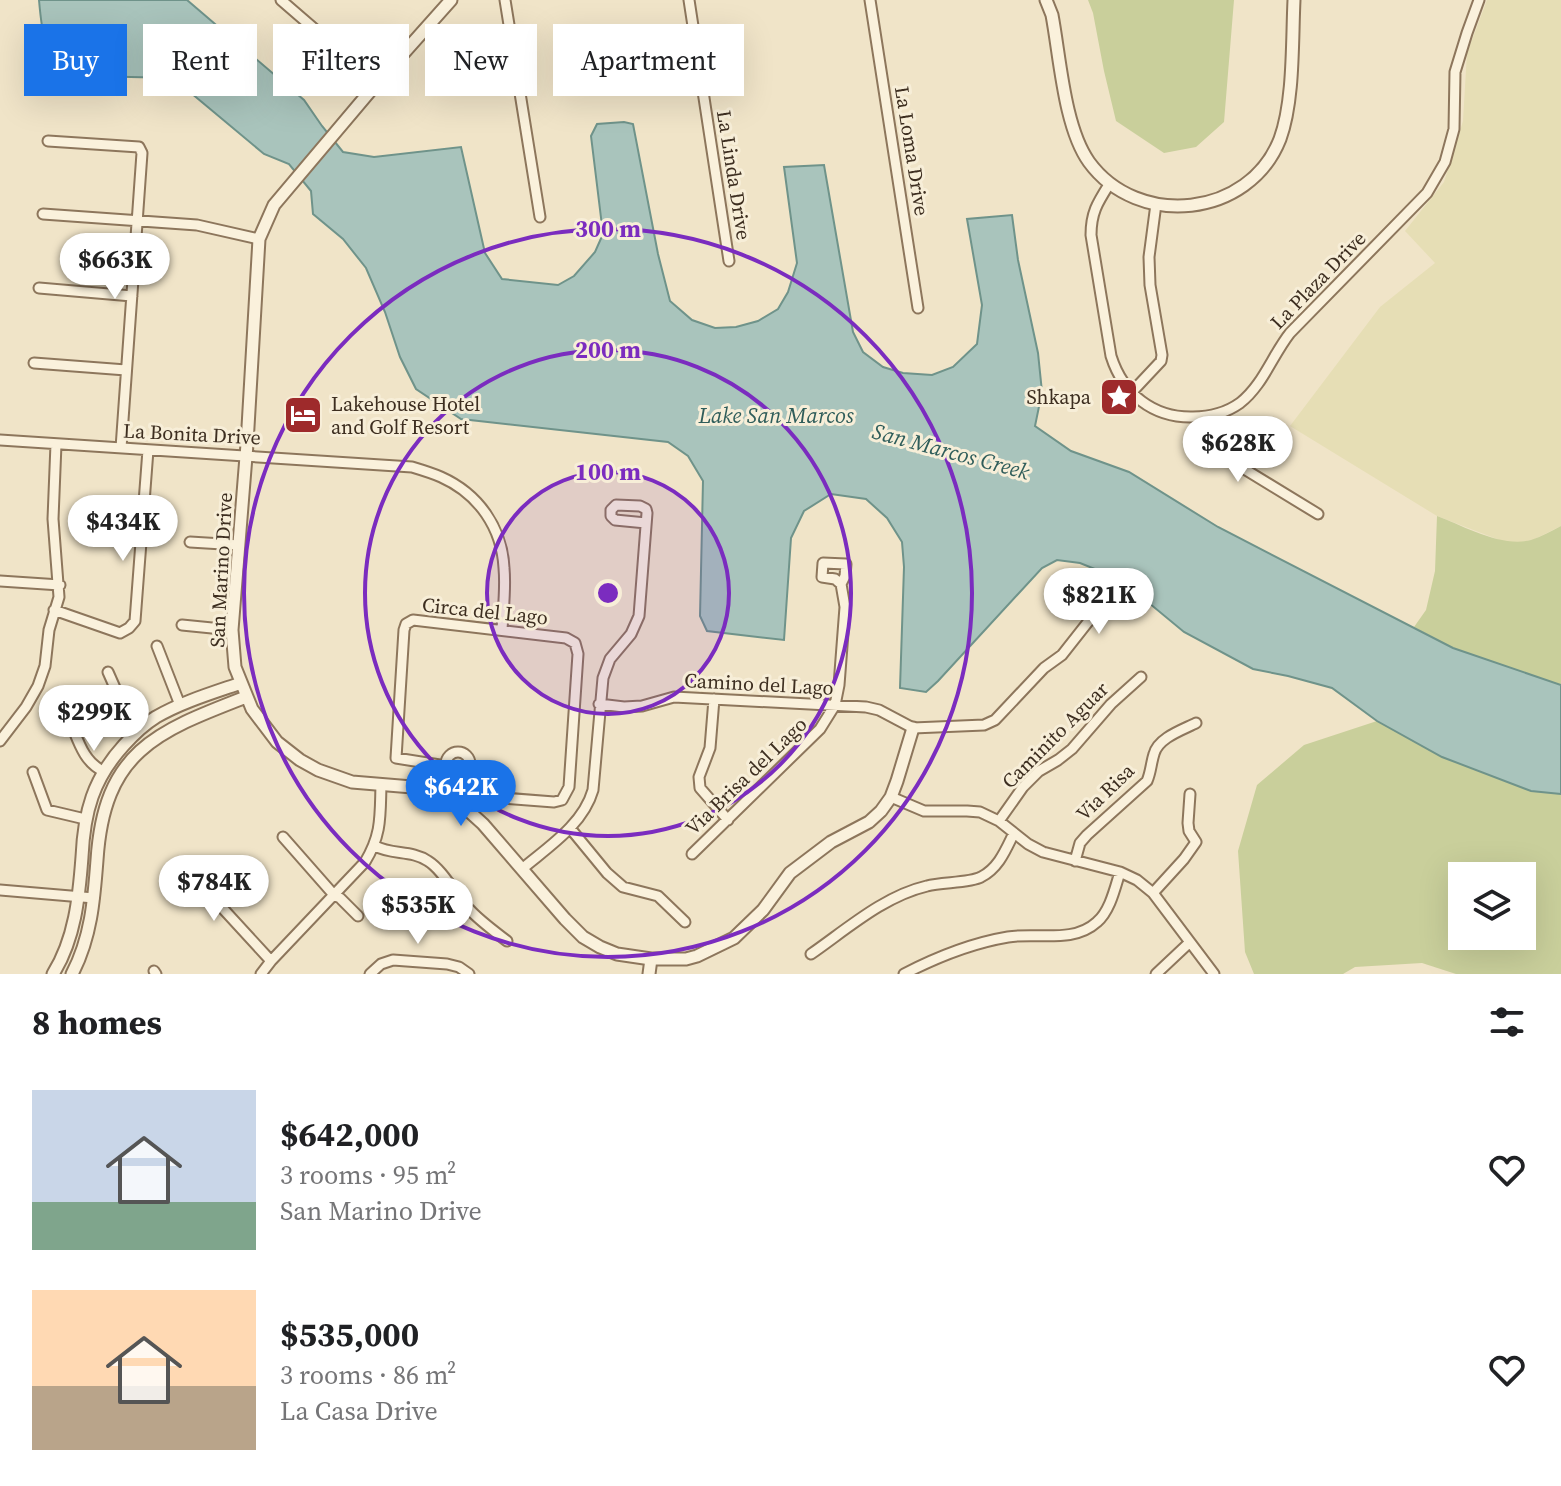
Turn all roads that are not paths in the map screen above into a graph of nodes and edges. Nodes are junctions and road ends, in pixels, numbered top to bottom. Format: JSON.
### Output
{"nodes":[{"id":1,"x":281,"y":0,"type":"edge"},
{"id":2,"x":451,"y":0,"type":"edge"},
{"id":3,"x":505,"y":0,"type":"edge"},
{"id":4,"x":689,"y":0,"type":"edge"},
{"id":5,"x":870,"y":0,"type":"edge"},
{"id":6,"x":1046,"y":0,"type":"edge"},
{"id":7,"x":1294,"y":0,"type":"edge"},
{"id":8,"x":1479,"y":0,"type":"edge"},
{"id":9,"x":309,"y":24,"type":"edge"},
{"id":10,"x":409,"y":47,"type":"edge"},
{"id":11,"x":366,"y":96,"type":"edge"},
{"id":12,"x":48,"y":141,"type":"dead end"},
{"id":13,"x":1110,"y":183,"type":"junction"},
{"id":14,"x":1156,"y":204,"type":"junction"},
{"id":15,"x":43,"y":214,"type":"dead end"},
{"id":16,"x":540,"y":217,"type":"dead end"},
{"id":17,"x":137,"y":222,"type":"junction"},
{"id":18,"x":259,"y":239,"type":"junction"},
{"id":19,"x":729,"y":261,"type":"dead end"},
{"id":20,"x":39,"y":288,"type":"dead end"},
{"id":21,"x":132,"y":296,"type":"junction"},
{"id":22,"x":918,"y":308,"type":"dead end"},
{"id":23,"x":34,"y":363,"type":"dead end"},
{"id":24,"x":126,"y":370,"type":"junction"},
{"id":25,"x":1131,"y":393,"type":"junction"},
{"id":26,"x":1208,"y":417,"type":"junction"},
{"id":27,"x":0,"y":440,"type":"edge"},
{"id":28,"x":56,"y":444,"type":"junction"},
{"id":29,"x":121,"y":448,"type":"junction"},
{"id":30,"x":148,"y":450,"type":"junction"},
{"id":31,"x":246,"y":455,"type":"junction"},
{"id":32,"x":1318,"y":514,"type":"dead end"},
{"id":33,"x":646,"y":523,"type":"dead end"},
{"id":34,"x":190,"y":542,"type":"dead end"},
{"id":35,"x":239,"y":545,"type":"junction"},
{"id":36,"x":0,"y":581,"type":"edge"},
{"id":37,"x":841,"y":584,"type":"dead end"},
{"id":38,"x":60,"y":585,"type":"junction"},
{"id":39,"x":1099,"y":608,"type":"dead end"},
{"id":40,"x":54,"y":610,"type":"junction"},
{"id":41,"x":182,"y":625,"type":"dead end"},
{"id":42,"x":232,"y":630,"type":"junction"},
{"id":43,"x":502,"y":630,"type":"junction"},
{"id":44,"x":157,"y":646,"type":"dead end"},
{"id":45,"x":108,"y":672,"type":"dead end"},
{"id":46,"x":1141,"y":677,"type":"dead end"},
{"id":47,"x":241,"y":683,"type":"junction"},
{"id":48,"x":246,"y":697,"type":"junction"},
{"id":49,"x":714,"y":699,"type":"junction"},
{"id":50,"x":599,"y":704,"type":"junction"},
{"id":51,"x":180,"y":705,"type":"junction"},
{"id":52,"x":835,"y":705,"type":"junction"},
{"id":53,"x":66,"y":713,"type":"dead end"},
{"id":54,"x":1196,"y":723,"type":"dead end"},
{"id":55,"x":913,"y":728,"type":"junction"},
{"id":56,"x":135,"y":733,"type":"junction"},
{"id":57,"x":0,"y":741,"type":"edge"},
{"id":58,"x":446,"y":768,"type":"junction"},
{"id":59,"x":103,"y":771,"type":"junction"},
{"id":60,"x":33,"y":772,"type":"dead end"},
{"id":61,"x":461,"y":775,"type":"junction"},
{"id":62,"x":381,"y":785,"type":"junction"},
{"id":63,"x":444,"y":794,"type":"junction"},
{"id":64,"x":1190,"y":794,"type":"dead end"},
{"id":65,"x":891,"y":797,"type":"junction"},
{"id":66,"x":85,"y":819,"type":"junction"},
{"id":67,"x":728,"y":820,"type":"junction"},
{"id":68,"x":999,"y":821,"type":"junction"},
{"id":69,"x":570,"y":828,"type":"junction"},
{"id":70,"x":1014,"y":833,"type":"junction"},
{"id":71,"x":283,"y":837,"type":"dead end"},
{"id":72,"x":375,"y":846,"type":"junction"},
{"id":73,"x":692,"y":854,"type":"dead end"},
{"id":74,"x":1075,"y":861,"type":"junction"},
{"id":75,"x":181,"y":863,"type":"dead end"},
{"id":76,"x":522,"y":869,"type":"junction"},
{"id":77,"x":1120,"y":872,"type":"junction"},
{"id":78,"x":0,"y":890,"type":"edge"},
{"id":79,"x":1153,"y":893,"type":"junction"},
{"id":80,"x":334,"y":895,"type":"junction"},
{"id":81,"x":78,"y":896,"type":"junction"},
{"id":82,"x":94,"y":898,"type":"junction"},
{"id":83,"x":358,"y":916,"type":"dead end"},
{"id":84,"x":685,"y":922,"type":"dead end"},
{"id":85,"x":507,"y":941,"type":"dead end"},
{"id":86,"x":1189,"y":943,"type":"junction"},
{"id":87,"x":811,"y":954,"type":"dead end"},
{"id":88,"x":651,"y":959,"type":"junction"},
{"id":89,"x":271,"y":961,"type":"junction"},
{"id":90,"x":264,"y":973,"type":"edge"},
{"id":91,"x":53,"y":974,"type":"edge"},
{"id":92,"x":72,"y":974,"type":"edge"},
{"id":93,"x":370,"y":974,"type":"edge"},
{"id":94,"x":469,"y":974,"type":"edge"},
{"id":95,"x":649,"y":974,"type":"edge"},
{"id":96,"x":904,"y":974,"type":"edge"},
{"id":97,"x":1156,"y":974,"type":"edge"},
{"id":98,"x":1214,"y":974,"type":"edge"}],
"edges":[{"from":1,"to":9,"type":"street"},
{"from":2,"to":10,"type":"street","name":"San Marino Drive"},
{"from":3,"to":16,"type":"street"},
{"from":4,"to":19,"type":"street","name":"La Linda Drive"},
{"from":5,"to":22,"type":"street","name":"La Loma Drive"},
{"from":6,"to":13,"type":"street"},
{"from":7,"to":14,"type":"street"},
{"from":8,"to":26,"type":"street","name":"La Plaza Drive"},
{"from":11,"to":18,"type":"street","name":"San Marino Drive"},
{"from":12,"to":17,"type":"street"},
{"from":13,"to":14,"type":"street"},
{"from":13,"to":25,"type":"street","name":"La Plaza Drive"},
{"from":14,"to":25,"type":"street"},
{"from":15,"to":17,"type":"street"},
{"from":17,"to":18,"type":"street"},
{"from":17,"to":21,"type":"street"},
{"from":18,"to":31,"type":"street","name":"San Marino Drive"},
{"from":20,"to":21,"type":"street"},
{"from":21,"to":24,"type":"street"},
{"from":23,"to":24,"type":"street"},
{"from":24,"to":29,"type":"street"},
{"from":25,"to":26,"type":"street","name":"La Plaza Drive"},
{"from":26,"to":32,"type":"street"},
{"from":27,"to":28,"type":"street","name":"La Bonita Drive"},
{"from":28,"to":29,"type":"street","name":"La Bonita Drive"},
{"from":28,"to":38,"type":"street"},
{"from":29,"to":30,"type":"street","name":"La Bonita Drive"},
{"from":30,"to":31,"type":"street","name":"La Bonita Drive"},
{"from":30,"to":40,"type":"street"},
{"from":31,"to":35,"type":"street","name":"San Marino Drive"},
{"from":31,"to":43,"type":"street","name":"La Bonita Drive"},
{"from":33,"to":50,"type":"street"},
{"from":34,"to":35,"type":"street"},
{"from":35,"to":42,"type":"street","name":"San Marino Drive"},
{"from":36,"to":38,"type":"street"},
{"from":37,"to":52,"type":"street","name":"Via Brisa del Lago"},
{"from":38,"to":40,"type":"street"},
{"from":39,"to":55,"type":"street"},
{"from":40,"to":57,"type":"street"},
{"from":41,"to":42,"type":"street"},
{"from":42,"to":47,"type":"street","name":"San Marino Drive"},
{"from":43,"to":58,"type":"street","name":"Circa del Lago"},
{"from":43,"to":61,"type":"street","name":"Circa del Lago"},
{"from":44,"to":51,"type":"street"},
{"from":45,"to":56,"type":"street"},
{"from":46,"to":68,"type":"street","name":"Caminito Aguar"},
{"from":47,"to":48,"type":"street","name":"San Marino Drive"},
{"from":47,"to":51,"type":"street"},
{"from":48,"to":62,"type":"street","name":"San Marino Drive"},
{"from":48,"to":82,"type":"street"},
{"from":49,"to":50,"type":"street","name":"Camino del Lago"},
{"from":49,"to":52,"type":"street","name":"Camino del Lago"},
{"from":49,"to":67,"type":"street"},
{"from":50,"to":69,"type":"street"},
{"from":51,"to":56,"type":"street"},
{"from":52,"to":55,"type":"street","name":"Camino del Lago"},
{"from":52,"to":67,"type":"street","name":"Via Brisa del Lago"},
{"from":53,"to":59,"type":"street"},
{"from":54,"to":74,"type":"street","name":"Via Risa"},
{"from":55,"to":65,"type":"street","name":"San Marino Drive"},
{"from":56,"to":59,"type":"street"},
{"from":58,"to":61,"type":"street","name":"Circa del Lago"},
{"from":58,"to":61,"type":"street","name":"Circa del Lago"},
{"from":58,"to":63,"type":"street"},
{"from":59,"to":66,"type":"street"},
{"from":60,"to":66,"type":"street"},
{"from":61,"to":63,"type":"street"},
{"from":62,"to":63,"type":"street","name":"San Marino Drive"},
{"from":62,"to":72,"type":"street"},
{"from":63,"to":76,"type":"street","name":"San Marino Drive"},
{"from":64,"to":79,"type":"street"},
{"from":65,"to":68,"type":"street"},
{"from":65,"to":88,"type":"street","name":"San Marino Drive"},
{"from":66,"to":81,"type":"street"},
{"from":67,"to":73,"type":"street","name":"Via Brisa del Lago"},
{"from":68,"to":70,"type":"street"},
{"from":69,"to":76,"type":"street"},
{"from":69,"to":84,"type":"street"},
{"from":70,"to":74,"type":"street"},
{"from":70,"to":87,"type":"street"},
{"from":71,"to":80,"type":"street"},
{"from":72,"to":80,"type":"street"},
{"from":72,"to":85,"type":"street"},
{"from":74,"to":77,"type":"street"},
{"from":75,"to":89,"type":"street"},
{"from":76,"to":88,"type":"street","name":"San Marino Drive"},
{"from":77,"to":79,"type":"street"},
{"from":77,"to":96,"type":"street"},
{"from":78,"to":81,"type":"street"},
{"from":79,"to":86,"type":"street"},
{"from":80,"to":83,"type":"street"},
{"from":80,"to":89,"type":"street"},
{"from":81,"to":82,"type":"street"},
{"from":81,"to":91,"type":"street"},
{"from":82,"to":92,"type":"street"},
{"from":86,"to":97,"type":"street"},
{"from":86,"to":98,"type":"street"},
{"from":88,"to":95,"type":"street"},
{"from":89,"to":90,"type":"street"},
{"from":93,"to":94,"type":"street"}]}
